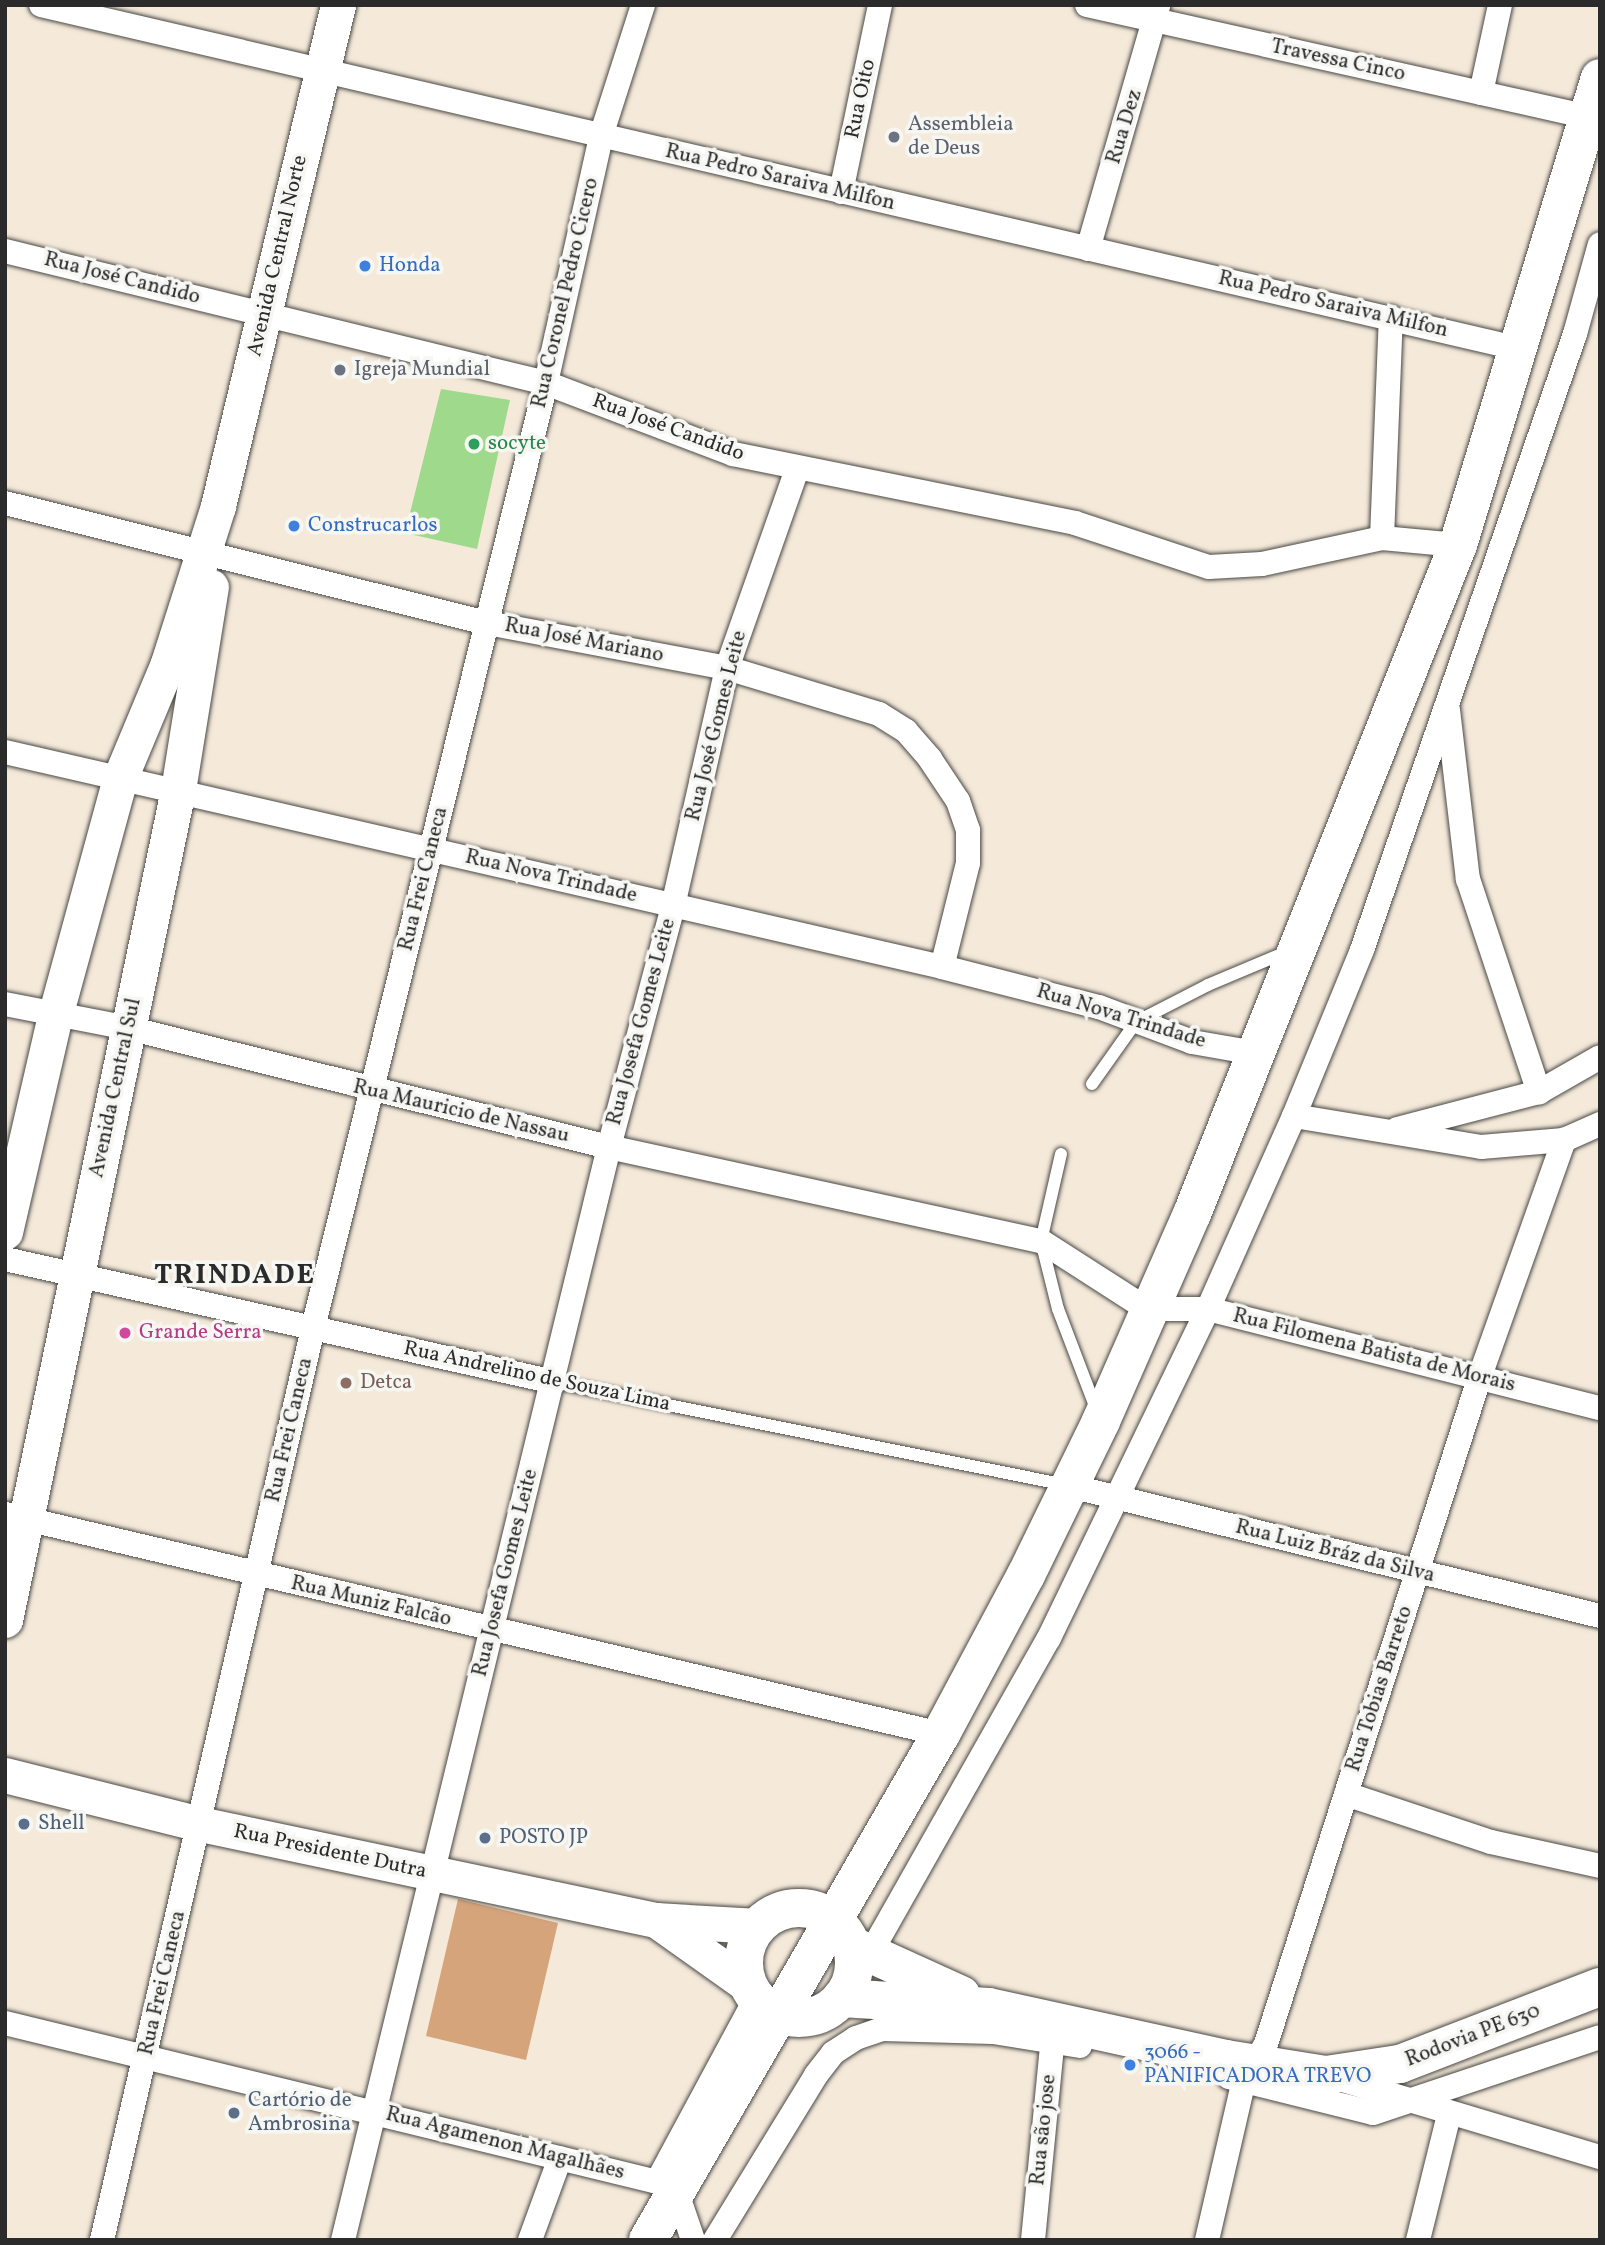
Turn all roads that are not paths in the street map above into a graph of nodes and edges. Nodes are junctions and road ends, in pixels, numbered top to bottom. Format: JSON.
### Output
{"nodes":[{"id":1,"x":41,"y":5,"type":"edge"},
{"id":2,"x":338,"y":5,"type":"edge"},
{"id":3,"x":643,"y":5,"type":"edge"},
{"id":4,"x":880,"y":5,"type":"edge"},
{"id":5,"x":1087,"y":5,"type":"edge"},
{"id":6,"x":1500,"y":5,"type":"edge"},
{"id":7,"x":1158,"y":13,"type":"edge"},
{"id":8,"x":323,"y":68,"type":"junction"},
{"id":9,"x":1600,"y":78,"type":"edge"},
{"id":10,"x":1481,"y":93,"type":"junction"},
{"id":11,"x":1589,"y":117,"type":"junction"},
{"id":12,"x":601,"y":136,"type":"junction"},
{"id":13,"x":841,"y":192,"type":"junction"},
{"id":14,"x":1600,"y":244,"type":"edge"},
{"id":15,"x":1088,"y":249,"type":"junction"},
{"id":16,"x":5,"y":251,"type":"edge"},
{"id":17,"x":264,"y":314,"type":"junction"},
{"id":18,"x":1391,"y":317,"type":"junction"},
{"id":19,"x":1520,"y":349,"type":"junction"},
{"id":20,"x":546,"y":383,"type":"junction"},
{"id":21,"x":797,"y":469,"type":"junction"},
{"id":22,"x":5,"y":503,"type":"edge"},
{"id":23,"x":1382,"y":538,"type":"junction"},
{"id":24,"x":1458,"y":545,"type":"junction"},
{"id":25,"x":209,"y":552,"type":"junction"},
{"id":26,"x":486,"y":623,"type":"junction"},
{"id":27,"x":727,"y":668,"type":"junction"},
{"id":28,"x":1447,"y":704,"type":"junction"},
{"id":29,"x":5,"y":752,"type":"edge"},
{"id":30,"x":120,"y":778,"type":"junction"},
{"id":31,"x":177,"y":790,"type":"junction"},
{"id":32,"x":431,"y":849,"type":"junction"},
{"id":33,"x":673,"y":906,"type":"junction"},
{"id":34,"x":1299,"y":947,"type":"junction"},
{"id":35,"x":942,"y":967,"type":"junction"},
{"id":36,"x":5,"y":1004,"type":"edge"},
{"id":37,"x":55,"y":1016,"type":"junction"},
{"id":38,"x":1136,"y":1022,"type":"junction"},
{"id":39,"x":128,"y":1028,"type":"junction"},
{"id":40,"x":1256,"y":1053,"type":"junction"},
{"id":41,"x":1600,"y":1057,"type":"edge"},
{"id":42,"x":1092,"y":1083,"type":"dead end"},
{"id":43,"x":373,"y":1091,"type":"junction"},
{"id":44,"x":1538,"y":1092,"type":"junction"},
{"id":45,"x":1294,"y":1116,"type":"junction"},
{"id":46,"x":1600,"y":1124,"type":"edge"},
{"id":47,"x":1390,"y":1131,"type":"junction"},
{"id":48,"x":1580,"y":1138,"type":"edge"},
{"id":49,"x":609,"y":1147,"type":"junction"},
{"id":50,"x":1061,"y":1154,"type":"dead end"},
{"id":51,"x":5,"y":1233,"type":"edge"},
{"id":52,"x":1041,"y":1241,"type":"junction"},
{"id":53,"x":5,"y":1259,"type":"edge"},
{"id":54,"x":76,"y":1275,"type":"junction"},
{"id":55,"x":1147,"y":1309,"type":"junction"},
{"id":56,"x":1208,"y":1310,"type":"junction"},
{"id":57,"x":313,"y":1328,"type":"junction"},
{"id":58,"x":1480,"y":1376,"type":"junction"},
{"id":59,"x":554,"y":1382,"type":"junction"},
{"id":60,"x":1600,"y":1408,"type":"edge"},
{"id":61,"x":1101,"y":1421,"type":"junction"},
{"id":62,"x":1070,"y":1486,"type":"junction"},
{"id":63,"x":1116,"y":1496,"type":"junction"},
{"id":64,"x":15,"y":1516,"type":"edge"},
{"id":65,"x":1417,"y":1573,"type":"junction"},
{"id":66,"x":256,"y":1575,"type":"junction"},
{"id":67,"x":1600,"y":1616,"type":"edge"},
{"id":68,"x":5,"y":1620,"type":"edge"},
{"id":69,"x":492,"y":1629,"type":"junction"},
{"id":70,"x":941,"y":1734,"type":"junction"},
{"id":71,"x":5,"y":1775,"type":"edge"},
{"id":72,"x":1346,"y":1794,"type":"junction"},
{"id":73,"x":200,"y":1824,"type":"junction"},
{"id":74,"x":1600,"y":1866,"type":"edge"},
{"id":75,"x":433,"y":1874,"type":"junction"},
{"id":76,"x":656,"y":1920,"type":"junction"},
{"id":77,"x":758,"y":1926,"type":"junction"},
{"id":78,"x":851,"y":1940,"type":"junction"},
{"id":79,"x":1600,"y":1987,"type":"edge"},
{"id":80,"x":841,"y":1998,"type":"junction"},
{"id":81,"x":761,"y":1999,"type":"junction"},
{"id":82,"x":989,"y":2007,"type":"junction"},
{"id":83,"x":5,"y":2023,"type":"edge"},
{"id":84,"x":1054,"y":2030,"type":"junction"},
{"id":85,"x":1600,"y":2037,"type":"edge"},
{"id":86,"x":146,"y":2057,"type":"junction"},
{"id":87,"x":1249,"y":2072,"type":"junction"},
{"id":88,"x":1326,"y":2075,"type":"junction"},
{"id":89,"x":1402,"y":2101,"type":"junction"},
{"id":90,"x":374,"y":2110,"type":"junction"},
{"id":91,"x":1449,"y":2115,"type":"junction"},
{"id":92,"x":1600,"y":2157,"type":"edge"},
{"id":93,"x":560,"y":2158,"type":"junction"},
{"id":94,"x":666,"y":2186,"type":"junction"},
{"id":95,"x":102,"y":2240,"type":"edge"},
{"id":96,"x":343,"y":2240,"type":"edge"},
{"id":97,"x":530,"y":2240,"type":"edge"},
{"id":98,"x":648,"y":2240,"type":"edge"},
{"id":99,"x":692,"y":2240,"type":"edge"},
{"id":100,"x":715,"y":2240,"type":"edge"},
{"id":101,"x":1033,"y":2240,"type":"edge"},
{"id":102,"x":1207,"y":2240,"type":"edge"},
{"id":103,"x":1418,"y":2240,"type":"edge"}],
"edges":[{"from":1,"to":8,"type":"street","name":"Rua Pedro Saraiva Milfon"},
{"from":2,"to":8,"type":"main road","name":"Avenida Central Norte"},
{"from":3,"to":12,"type":"street","name":"Rua Coronel Pedro Cicero"},
{"from":4,"to":13,"type":"street","name":"Rua Oito"},
{"from":5,"to":7,"type":"street","name":"Travessa Cinco"},
{"from":6,"to":10,"type":"street"},
{"from":7,"to":10,"type":"street","name":"Travessa Cinco"},
{"from":7,"to":15,"type":"street","name":"Rua Dez"},
{"from":8,"to":12,"type":"street","name":"Rua Pedro Saraiva Milfon"},
{"from":8,"to":17,"type":"main road","name":"Avenida Central Norte"},
{"from":9,"to":11,"type":"main road"},
{"from":10,"to":11,"type":"street","name":"Travessa Cinco"},
{"from":11,"to":19,"type":"main road"},
{"from":12,"to":13,"type":"street","name":"Rua Pedro Saraiva Milfon"},
{"from":12,"to":20,"type":"street","name":"Rua Coronel Pedro Cicero"},
{"from":13,"to":15,"type":"street","name":"Rua Pedro Saraiva Milfon"},
{"from":14,"to":28,"type":"street"},
{"from":15,"to":18,"type":"street","name":"Rua Pedro Saraiva Milfon"},
{"from":16,"to":17,"type":"street","name":"Rua José Candido"},
{"from":17,"to":20,"type":"street","name":"Rua José Candido"},
{"from":17,"to":25,"type":"main road","name":"Avenida Central Norte"},
{"from":18,"to":19,"type":"street","name":"Rua Pedro Saraiva Milfon"},
{"from":18,"to":23,"type":"street"},
{"from":19,"to":24,"type":"main road"},
{"from":20,"to":21,"type":"street","name":"Rua José Candido"},
{"from":20,"to":26,"type":"street","name":"Rua Coronel Pedro Cicero"},
{"from":21,"to":23,"type":"street","name":"Rua José Candido"},
{"from":21,"to":27,"type":"street","name":"Rua José Gomes Leite"},
{"from":22,"to":25,"type":"street","name":"Rua José Mariano"},
{"from":23,"to":24,"type":"street","name":"Rua José Candido"},
{"from":24,"to":34,"type":"main road"},
{"from":25,"to":26,"type":"street","name":"Rua José Mariano"},
{"from":25,"to":30,"type":"main road"},
{"from":25,"to":31,"type":"main road","name":"Avenida Central Sul"},
{"from":26,"to":27,"type":"street","name":"Rua José Mariano"},
{"from":26,"to":32,"type":"street","name":"Rua Frei Caneca"},
{"from":27,"to":33,"type":"street","name":"Rua José Gomes Leite"},
{"from":27,"to":35,"type":"street","name":"Rua José Mariano"},
{"from":28,"to":44,"type":"street"},
{"from":28,"to":45,"type":"street"},
{"from":29,"to":30,"type":"street","name":"Rua Nova Trindade"},
{"from":30,"to":31,"type":"street","name":"Rua Nova Trindade"},
{"from":30,"to":37,"type":"main road"},
{"from":31,"to":32,"type":"street","name":"Rua Nova Trindade"},
{"from":31,"to":39,"type":"main road","name":"Avenida Central Sul"},
{"from":32,"to":33,"type":"street","name":"Rua Nova Trindade"},
{"from":32,"to":43,"type":"street","name":"Rua Frei Caneca"},
{"from":33,"to":35,"type":"street","name":"Rua Nova Trindade"},
{"from":33,"to":49,"type":"street","name":"Rua Josefa Gomes Leite"},
{"from":34,"to":38,"type":"lane"},
{"from":34,"to":40,"type":"main road"},
{"from":35,"to":38,"type":"street","name":"Rua Nova Trindade"},
{"from":36,"to":37,"type":"street","name":"Rua Mauricio de Nassau"},
{"from":37,"to":39,"type":"street","name":"Rua Mauricio de Nassau"},
{"from":37,"to":51,"type":"main road"},
{"from":38,"to":40,"type":"street","name":"Rua Nova Trindade"},
{"from":38,"to":42,"type":"lane"},
{"from":39,"to":43,"type":"street","name":"Rua Mauricio de Nassau"},
{"from":39,"to":54,"type":"main road","name":"Avenida Central Sul"},
{"from":40,"to":55,"type":"main road"},
{"from":41,"to":44,"type":"street"},
{"from":43,"to":49,"type":"street","name":"Rua Mauricio de Nassau"},
{"from":43,"to":57,"type":"street","name":"Rua Frei Caneca"},
{"from":44,"to":47,"type":"street"},
{"from":45,"to":47,"type":"street"},
{"from":45,"to":56,"type":"street"},
{"from":46,"to":48,"type":"street"},
{"from":47,"to":48,"type":"street"},
{"from":48,"to":58,"type":"street","name":"Rua Tobias Barreto"},
{"from":49,"to":52,"type":"street","name":"Rua Mauricio de Nassau"},
{"from":49,"to":59,"type":"street","name":"Rua Josefa Gomes Leite"},
{"from":50,"to":52,"type":"lane"},
{"from":52,"to":55,"type":"street","name":"Rua Mauricio de Nassau"},
{"from":52,"to":61,"type":"lane"},
{"from":53,"to":54,"type":"street","name":"Rua Andrelino de Souza Lima"},
{"from":54,"to":57,"type":"street","name":"Rua Andrelino de Souza Lima"},
{"from":54,"to":64,"type":"main road","name":"Avenida Central Sul"},
{"from":55,"to":56,"type":"street","name":"Rua Filomena Batista de Morais"},
{"from":55,"to":61,"type":"main road"},
{"from":56,"to":58,"type":"street","name":"Rua Filomena Batista de Morais"},
{"from":56,"to":63,"type":"street"},
{"from":57,"to":59,"type":"street","name":"Rua Andrelino de Souza Lima"},
{"from":57,"to":66,"type":"street","name":"Rua Frei Caneca"},
{"from":58,"to":60,"type":"street","name":"Rua Filomena Batista de Morais"},
{"from":58,"to":65,"type":"street","name":"Rua Tobias Barreto"},
{"from":59,"to":62,"type":"lane","name":"Rua Andrelino de Souza Lima"},
{"from":59,"to":69,"type":"street","name":"Rua Josefa Gomes Leite"},
{"from":61,"to":62,"type":"main road"},
{"from":62,"to":63,"type":"street","name":"Rua Luiz Bráz da Silva"},
{"from":62,"to":70,"type":"main road"},
{"from":63,"to":65,"type":"street","name":"Rua Luiz Bráz da Silva"},
{"from":63,"to":78,"type":"street"},
{"from":64,"to":66,"type":"street","name":"Rua Muniz Falcão"},
{"from":64,"to":68,"type":"main road","name":"Avenida Central Sul"},
{"from":65,"to":67,"type":"street","name":"Rua Luiz Bráz da Silva"},
{"from":65,"to":72,"type":"street","name":"Rua Tobias Barreto"},
{"from":66,"to":69,"type":"street","name":"Rua Muniz Falcão"},
{"from":66,"to":73,"type":"street","name":"Rua Frei Caneca"},
{"from":69,"to":70,"type":"street","name":"Rua Muniz Falcão"},
{"from":69,"to":75,"type":"street","name":"Rua Josefa Gomes Leite"},
{"from":70,"to":78,"type":"main road"},
{"from":71,"to":73,"type":"main road","name":"Rua Presidente Dutra"},
{"from":72,"to":74,"type":"street"},
{"from":72,"to":87,"type":"street","name":"Rua Tobias Barreto"},
{"from":73,"to":75,"type":"main road","name":"Rua Presidente Dutra"},
{"from":73,"to":86,"type":"street","name":"Rua Frei Caneca"},
{"from":75,"to":76,"type":"main road","name":"Rua Presidente Dutra"},
{"from":75,"to":90,"type":"street","name":"Rua Josefa Gomes Leite"},
{"from":76,"to":77,"type":"main road","name":"Rua Presidente Dutra"},
{"from":76,"to":81,"type":"main road"},
{"from":77,"to":78,"type":"main road"},
{"from":77,"to":81,"type":"main road"},
{"from":78,"to":80,"type":"main road"},
{"from":78,"to":81,"type":"main road"},
{"from":78,"to":82,"type":"main road"},
{"from":79,"to":88,"type":"main road","name":"Rodovia PE 630"},
{"from":80,"to":81,"type":"main road"},
{"from":80,"to":82,"type":"main road"},
{"from":81,"to":94,"type":"main road"},
{"from":82,"to":84,"type":"main road","name":"Rodovia PE 630"},
{"from":83,"to":86,"type":"street","name":"Rua Agamenon Magalhães"},
{"from":84,"to":87,"type":"main road","name":"Rodovia PE 630"},
{"from":84,"to":100,"type":"street"},
{"from":84,"to":101,"type":"street","name":"Rua são jose"},
{"from":85,"to":89,"type":"street"},
{"from":86,"to":90,"type":"street","name":"Rua Agamenon Magalhães"},
{"from":86,"to":95,"type":"street","name":"Rua Frei Caneca"},
{"from":87,"to":88,"type":"main road","name":"Rodovia PE 630"},
{"from":87,"to":89,"type":"street"},
{"from":87,"to":102,"type":"street","name":"Rua Tobias Barreto"},
{"from":88,"to":89,"type":"street"},
{"from":89,"to":91,"type":"street"},
{"from":90,"to":93,"type":"street","name":"Rua Agamenon Magalhães"},
{"from":90,"to":96,"type":"street","name":"Rua Josefa Gomes Leite"},
{"from":91,"to":92,"type":"street"},
{"from":91,"to":103,"type":"street"},
{"from":93,"to":94,"type":"street","name":"Rua Agamenon Magalhães"},
{"from":93,"to":97,"type":"street"},
{"from":94,"to":98,"type":"main road"},
{"from":94,"to":99,"type":"street"}]}
